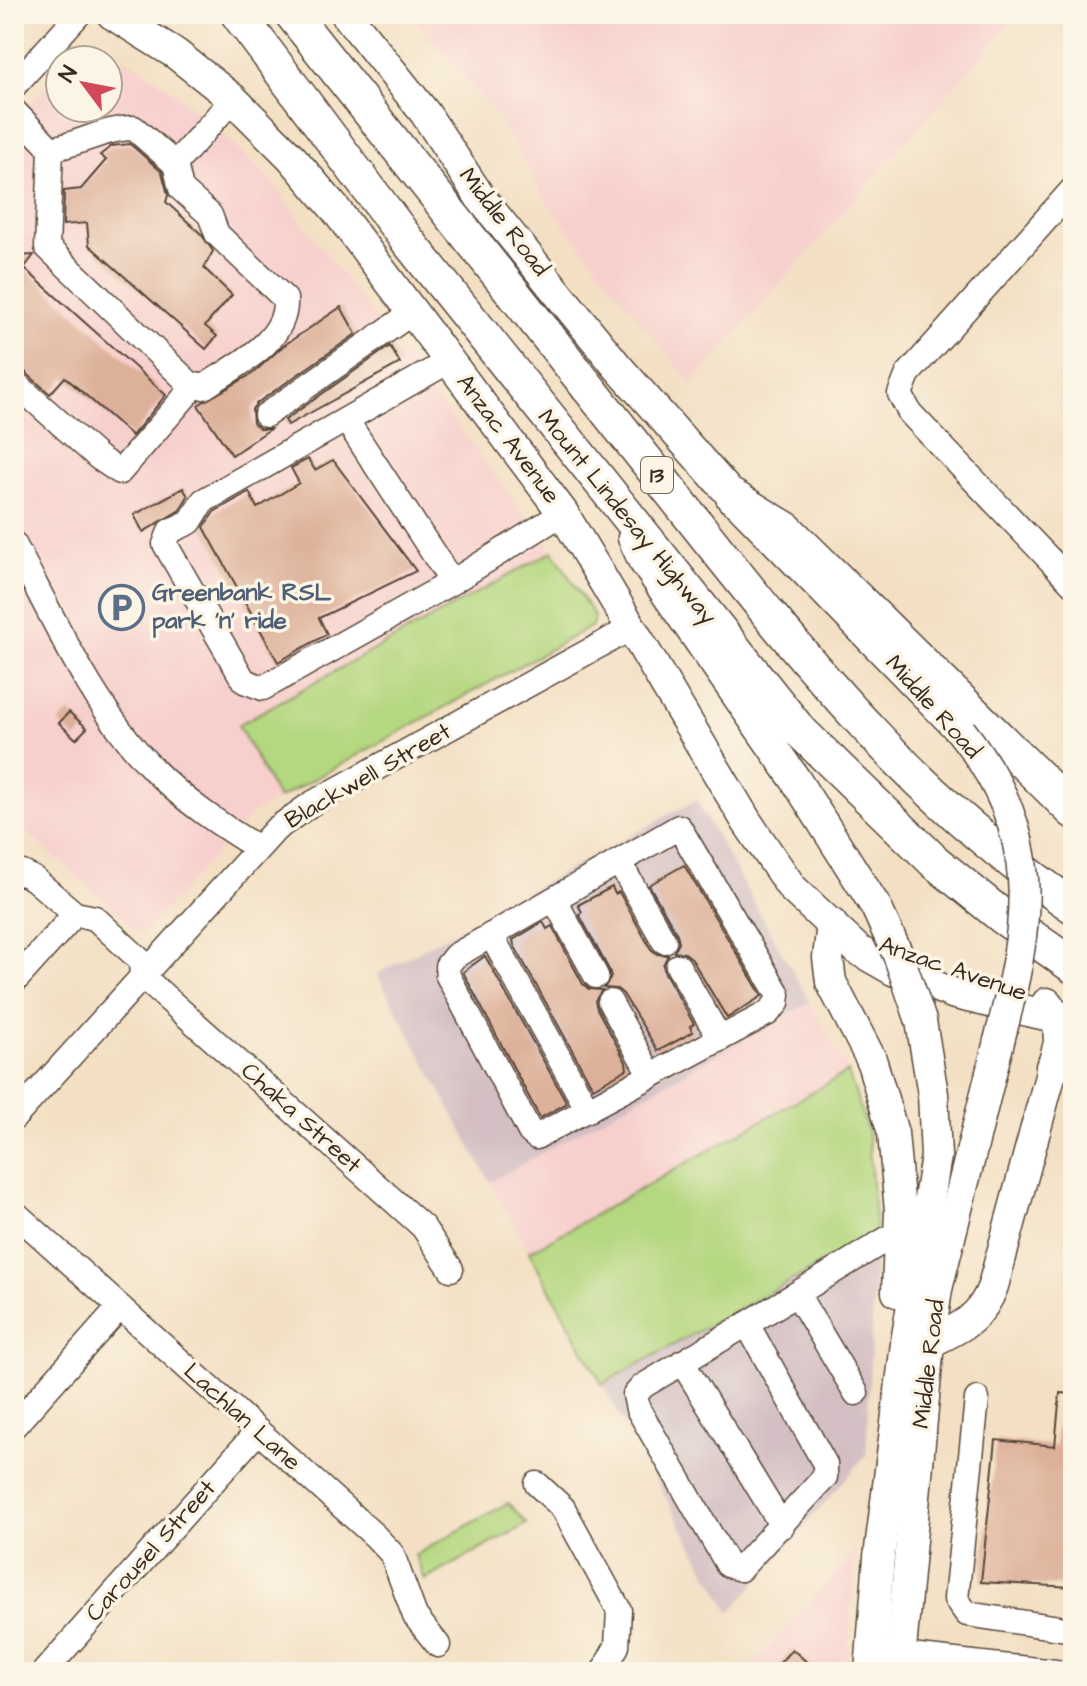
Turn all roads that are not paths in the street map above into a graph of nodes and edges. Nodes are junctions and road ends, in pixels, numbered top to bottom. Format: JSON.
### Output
{"nodes":[{"id":1,"x":79,"y":14,"type":"edge"},
{"id":2,"x":112,"y":14,"type":"edge"},
{"id":3,"x":238,"y":14,"type":"edge"},
{"id":4,"x":292,"y":14,"type":"edge"},
{"id":5,"x":346,"y":14,"type":"edge"},
{"id":6,"x":375,"y":14,"type":"edge"},
{"id":7,"x":14,"y":86,"type":"edge"},
{"id":8,"x":233,"y":99,"type":"junction"},
{"id":9,"x":14,"y":111,"type":"edge"},
{"id":10,"x":51,"y":149,"type":"junction"},
{"id":11,"x":175,"y":164,"type":"junction"},
{"id":12,"x":1070,"y":199,"type":"edge"},
{"id":13,"x":521,"y":243,"type":"junction"},
{"id":14,"x":413,"y":312,"type":"junction"},
{"id":15,"x":449,"y":361,"type":"junction"},
{"id":16,"x":14,"y":382,"type":"edge"},
{"id":17,"x":195,"y":385,"type":"junction"},
{"id":18,"x":266,"y":415,"type":"dead end"},
{"id":19,"x":347,"y":421,"type":"junction"},
{"id":20,"x":733,"y":497,"type":"junction"},
{"id":21,"x":620,"y":508,"type":"junction"},
{"id":22,"x":563,"y":513,"type":"junction"},
{"id":23,"x":14,"y":544,"type":"edge"},
{"id":24,"x":452,"y":582,"type":"junction"},
{"id":25,"x":1073,"y":584,"type":"edge"},
{"id":26,"x":633,"y":627,"type":"junction"},
{"id":27,"x":1073,"y":811,"type":"edge"},
{"id":28,"x":256,"y":847,"type":"junction"},
{"id":29,"x":619,"y":862,"type":"junction"},
{"id":30,"x":14,"y":874,"type":"edge"},
{"id":31,"x":554,"y":899,"type":"junction"},
{"id":32,"x":1069,"y":901,"type":"edge"},
{"id":33,"x":75,"y":914,"type":"junction"},
{"id":34,"x":832,"y":924,"type":"junction"},
{"id":35,"x":491,"y":935,"type":"junction"},
{"id":36,"x":664,"y":941,"type":"dead end"},
{"id":37,"x":678,"y":966,"type":"dead end"},
{"id":38,"x":1073,"y":966,"type":"edge"},
{"id":39,"x":142,"y":976,"type":"junction"},
{"id":40,"x":596,"y":976,"type":"dead end"},
{"id":41,"x":14,"y":982,"type":"edge"},
{"id":42,"x":610,"y":1002,"type":"dead end"},
{"id":43,"x":1066,"y":1021,"type":"edge"},
{"id":44,"x":720,"y":1039,"type":"junction"},
{"id":45,"x":1063,"y":1060,"type":"edge"},
{"id":46,"x":651,"y":1076,"type":"junction"},
{"id":47,"x":588,"y":1110,"type":"junction"},
{"id":48,"x":14,"y":1118,"type":"edge"},
{"id":49,"x":14,"y":1212,"type":"edge"},
{"id":50,"x":900,"y":1231,"type":"junction"},
{"id":51,"x":451,"y":1269,"type":"dead end"},
{"id":52,"x":797,"y":1294,"type":"junction"},
{"id":53,"x":120,"y":1307,"type":"junction"},
{"id":54,"x":747,"y":1324,"type":"junction"},
{"id":55,"x":918,"y":1340,"type":"junction"},
{"id":56,"x":682,"y":1362,"type":"junction"},
{"id":57,"x":856,"y":1393,"type":"dead end"},
{"id":58,"x":977,"y":1399,"type":"dead end"},
{"id":59,"x":14,"y":1426,"type":"edge"},
{"id":60,"x":258,"y":1431,"type":"junction"},
{"id":61,"x":537,"y":1484,"type":"dead end"},
{"id":62,"x":782,"y":1526,"type":"junction"},
{"id":63,"x":1073,"y":1630,"type":"edge"},
{"id":64,"x":438,"y":1645,"type":"dead end"},
{"id":65,"x":885,"y":1662,"type":"edge"},
{"id":66,"x":44,"y":1672,"type":"edge"},
{"id":67,"x":603,"y":1672,"type":"edge"},
{"id":68,"x":1056,"y":1672,"type":"edge"}],
"edges":[{"from":1,"to":7,"type":"street"},
{"from":2,"to":8,"type":"main road","name":"Anzac Avenue"},
{"from":3,"to":21,"type":"highway","name":"Mount Lindesay Highway","number":"13"},
{"from":4,"to":32,"type":"highway","name":"Mount Lindesay Highway","number":"13"},
{"from":5,"to":13,"type":"main road","name":"Middle Road"},
{"from":6,"to":13,"type":"main road"},
{"from":8,"to":11,"type":"street"},
{"from":8,"to":14,"type":"main road","name":"Anzac Avenue"},
{"from":9,"to":10,"type":"street"},
{"from":10,"to":11,"type":"street"},
{"from":10,"to":17,"type":"street"},
{"from":11,"to":17,"type":"street"},
{"from":12,"to":25,"type":"street"},
{"from":13,"to":20,"type":"main road","name":"Middle Road"},
{"from":14,"to":15,"type":"main road","name":"Anzac Avenue"},
{"from":14,"to":18,"type":"street"},
{"from":15,"to":19,"type":"street"},
{"from":15,"to":22,"type":"main road","name":"Anzac Avenue"},
{"from":16,"to":17,"type":"street"},
{"from":19,"to":24,"type":"street"},
{"from":19,"to":24,"type":"street"},
{"from":20,"to":27,"type":"highway"},
{"from":20,"to":55,"type":"main road","name":"Middle Road","bridge":true},
{"from":21,"to":38,"type":"highway","name":"Mount Lindesay Highway","number":"13"},
{"from":21,"to":55,"type":"main road","name":"Middle Road","bridge":true},
{"from":22,"to":24,"type":"street"},
{"from":22,"to":26,"type":"main road","name":"Anzac Avenue"},
{"from":23,"to":28,"type":"street"},
{"from":26,"to":28,"type":"street","name":"Blackwell Street"},
{"from":26,"to":34,"type":"main road","name":"Anzac Avenue"},
{"from":28,"to":39,"type":"street","name":"Blackwell Street"},
{"from":29,"to":31,"type":"street"},
{"from":29,"to":36,"type":"street"},
{"from":29,"to":44,"type":"street"},
{"from":30,"to":33,"type":"street","name":"Chaka Street"},
{"from":31,"to":35,"type":"street"},
{"from":31,"to":40,"type":"street"},
{"from":33,"to":39,"type":"street","name":"Chaka Street"},
{"from":33,"to":41,"type":"street"},
{"from":34,"to":43,"type":"main road","name":"Anzac Avenue"},
{"from":34,"to":50,"type":"main road"},
{"from":35,"to":47,"type":"street"},
{"from":35,"to":47,"type":"street"},
{"from":37,"to":44,"type":"street"},
{"from":39,"to":48,"type":"street","name":"Blackwell Street"},
{"from":39,"to":51,"type":"street","name":"Chaka Street"},
{"from":42,"to":46,"type":"street"},
{"from":43,"to":45,"type":"main road"},
{"from":44,"to":46,"type":"street"},
{"from":45,"to":55,"type":"main road"},
{"from":46,"to":47,"type":"street"},
{"from":49,"to":53,"type":"street","name":"Lachlan Lane"},
{"from":50,"to":52,"type":"street"},
{"from":50,"to":55,"type":"main road"},
{"from":52,"to":54,"type":"street"},
{"from":52,"to":57,"type":"street"},
{"from":53,"to":59,"type":"street"},
{"from":53,"to":60,"type":"street","name":"Lachlan Lane"},
{"from":54,"to":56,"type":"street"},
{"from":54,"to":62,"type":"street"},
{"from":55,"to":65,"type":"main road","name":"Middle Road"},
{"from":56,"to":62,"type":"street"},
{"from":56,"to":62,"type":"street"},
{"from":58,"to":63,"type":"street"},
{"from":60,"to":64,"type":"street","name":"Lachlan Lane"},
{"from":60,"to":66,"type":"street","name":"Carousel Street"},
{"from":61,"to":67,"type":"street"},
{"from":65,"to":68,"type":"street"}]}
